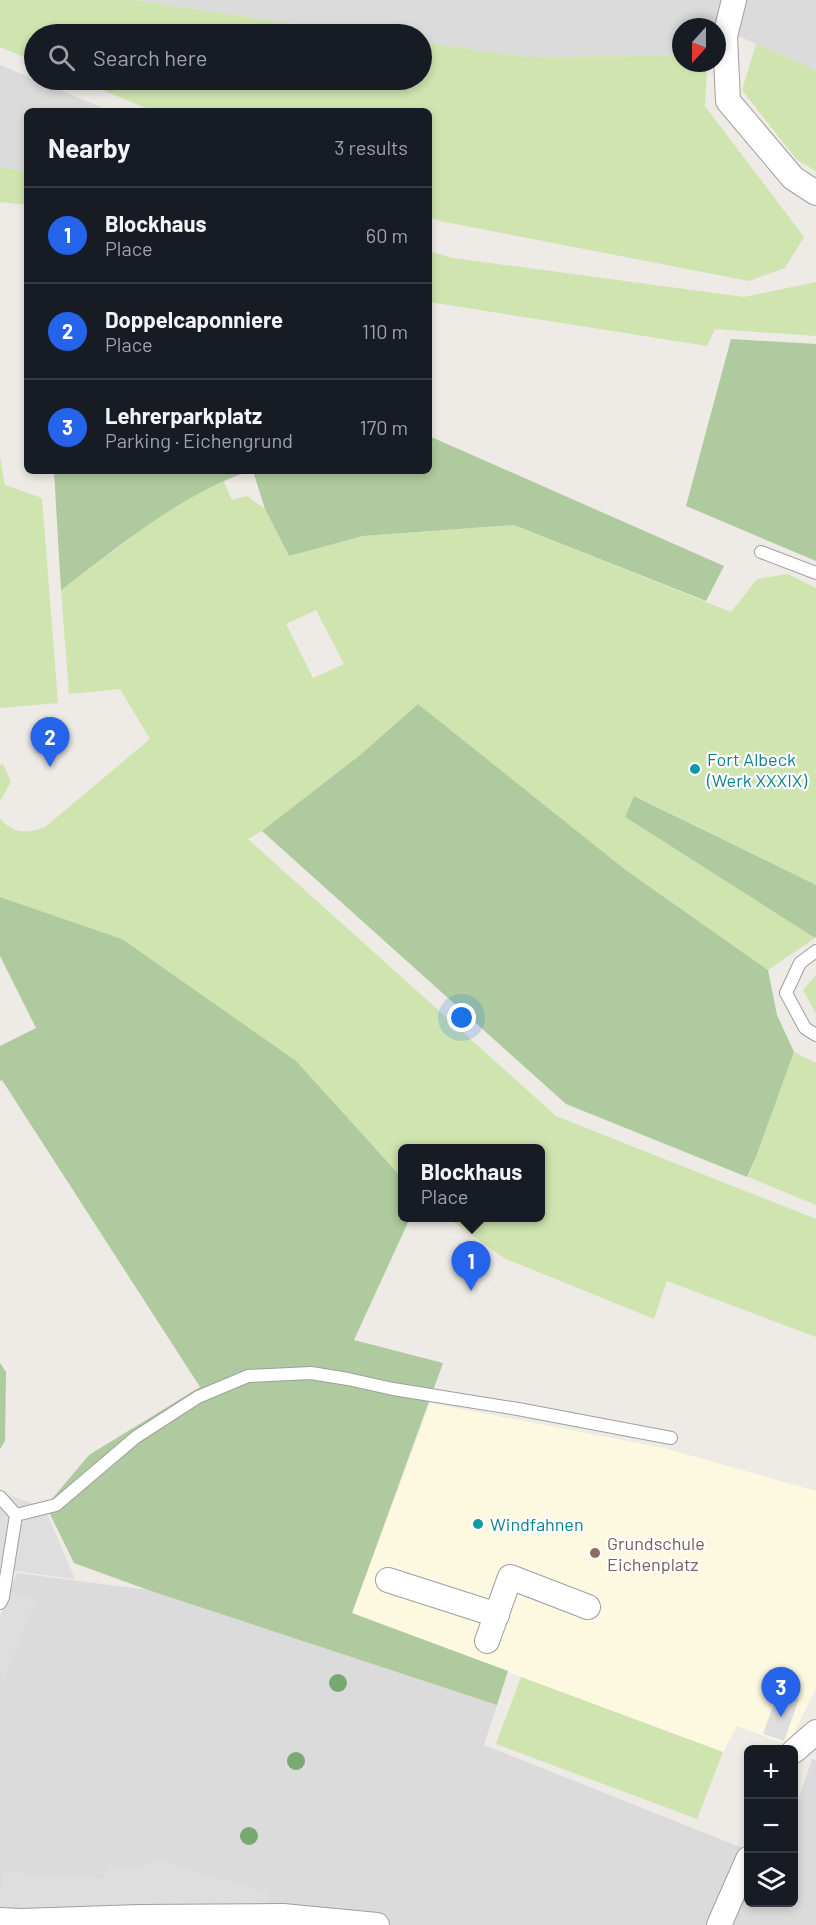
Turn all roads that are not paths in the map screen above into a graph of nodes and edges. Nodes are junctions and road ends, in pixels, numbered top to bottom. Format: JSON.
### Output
{"nodes":[{"id":1,"x":734,"y":0,"type":"edge"},
{"id":2,"x":816,"y":193,"type":"edge"},
{"id":3,"x":761,"y":552,"type":"dead end"},
{"id":4,"x":816,"y":573,"type":"edge"},
{"id":5,"x":816,"y":951,"type":"edge"},
{"id":6,"x":816,"y":1035,"type":"edge"},
{"id":7,"x":671,"y":1438,"type":"dead end"},
{"id":8,"x":0,"y":1497,"type":"edge"},
{"id":9,"x":16,"y":1515,"type":"junction"},
{"id":10,"x":388,"y":1580,"type":"dead end"},
{"id":11,"x":0,"y":1603,"type":"edge"},
{"id":12,"x":588,"y":1607,"type":"dead end"},
{"id":13,"x":497,"y":1615,"type":"junction"},
{"id":14,"x":487,"y":1641,"type":"dead end"},
{"id":15,"x":816,"y":1732,"type":"edge"},
{"id":16,"x":798,"y":1748,"type":"edge"},
{"id":17,"x":744,"y":1868,"type":"edge"},
{"id":18,"x":0,"y":1920,"type":"edge"},
{"id":19,"x":377,"y":1925,"type":"edge"},
{"id":20,"x":719,"y":1925,"type":"edge"}],
"edges":[{"from":1,"to":2,"type":"street"},
{"from":3,"to":4,"type":"lane"},
{"from":5,"to":6,"type":"lane"},
{"from":7,"to":9,"type":"lane"},
{"from":8,"to":9,"type":"lane"},
{"from":9,"to":11,"type":"lane"},
{"from":10,"to":13,"type":"street"},
{"from":12,"to":13,"type":"street"},
{"from":13,"to":14,"type":"street"},
{"from":15,"to":16,"type":"street"},
{"from":17,"to":20,"type":"street"},
{"from":18,"to":19,"type":"street"}]}
